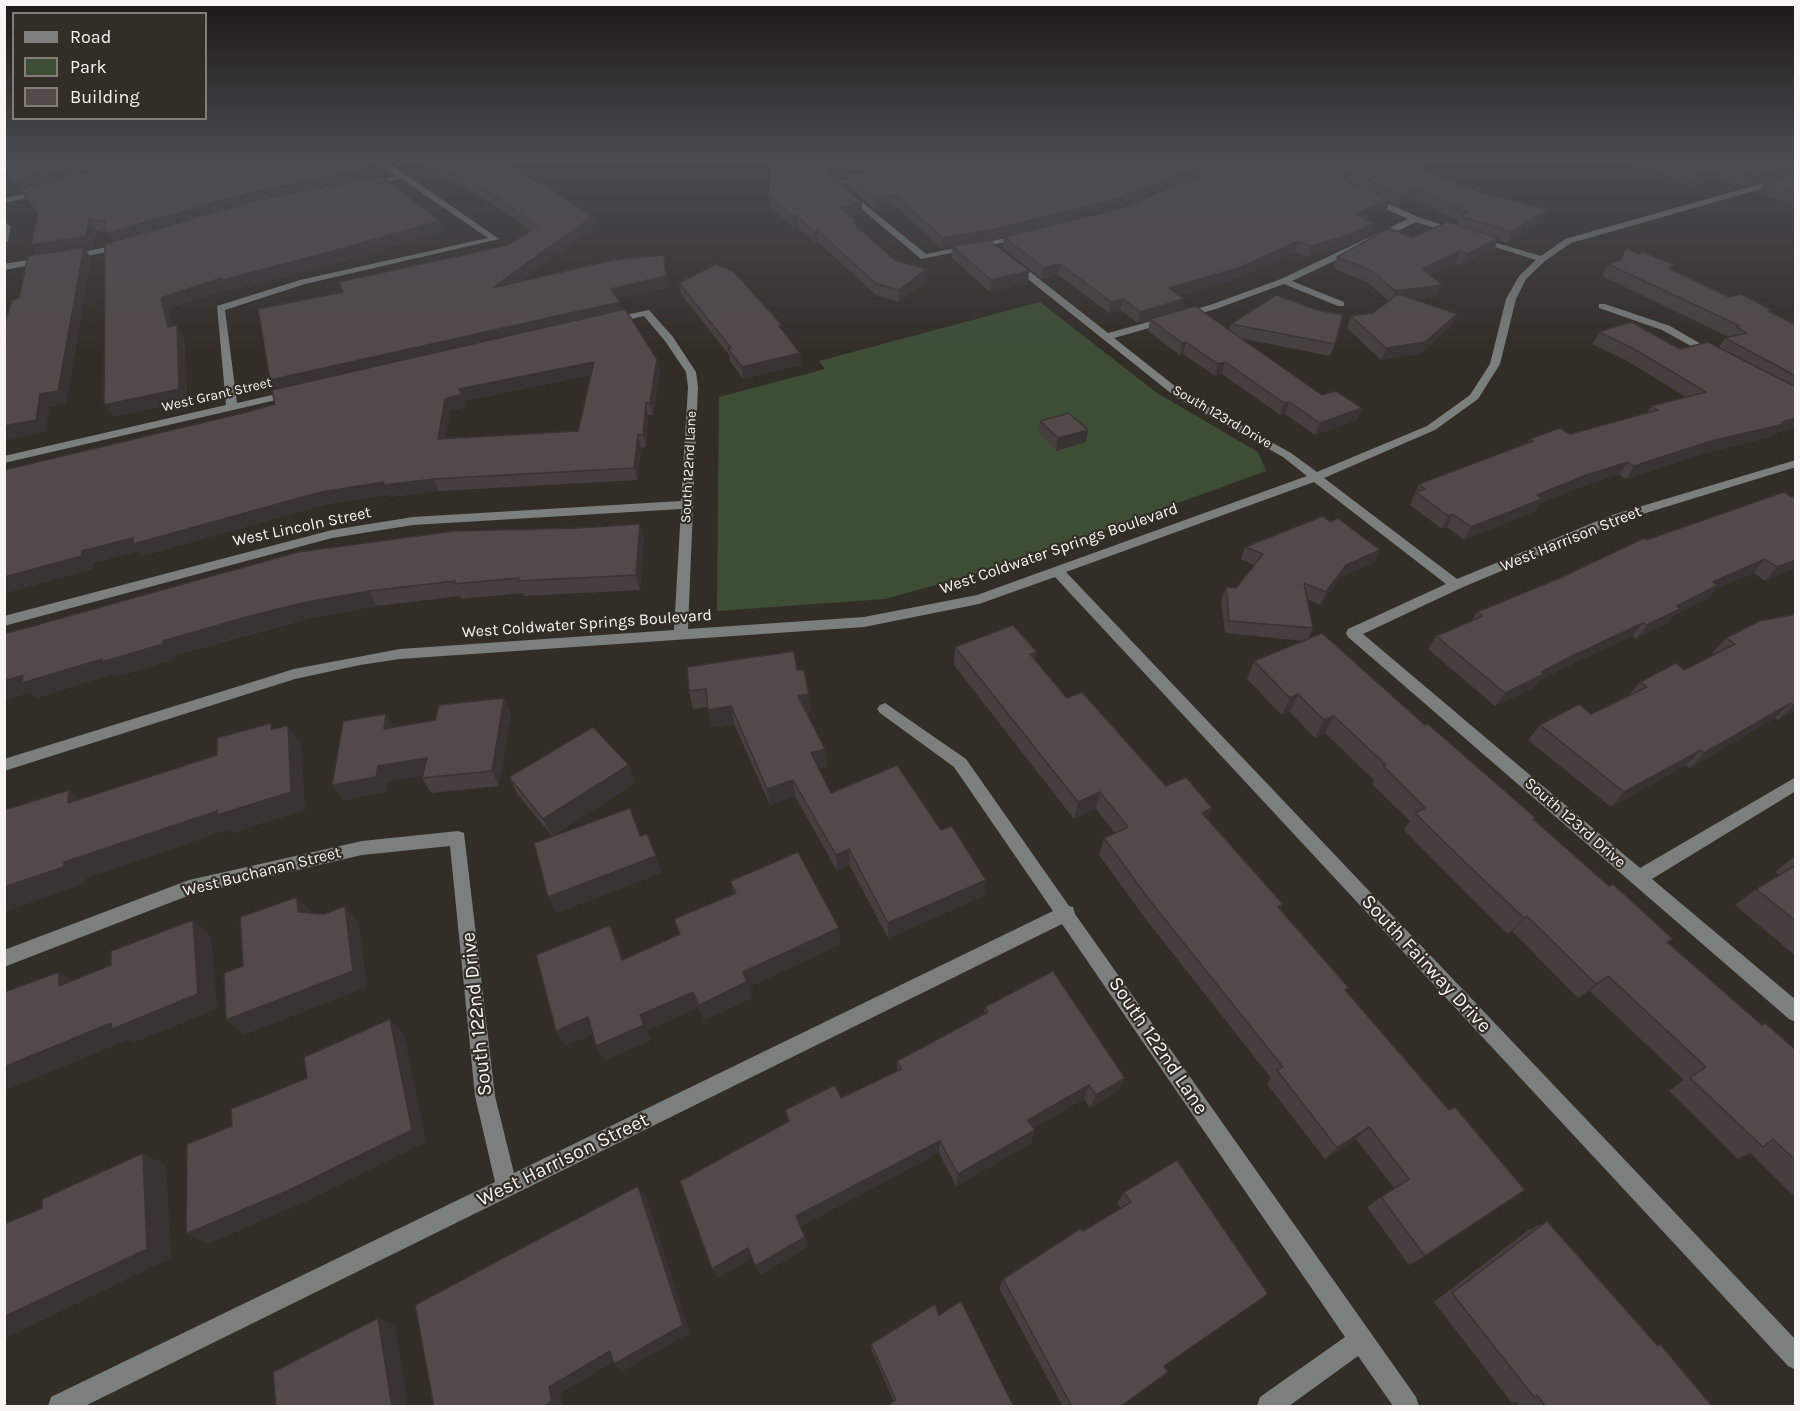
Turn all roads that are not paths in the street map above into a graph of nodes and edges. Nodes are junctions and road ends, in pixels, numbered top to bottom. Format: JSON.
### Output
{"nodes":[{"id":1,"x":5,"y":225,"type":"edge"},
{"id":2,"x":474,"y":225,"type":"edge"},
{"id":3,"x":886,"y":225,"type":"edge"},
{"id":4,"x":1403,"y":225,"type":"edge"},
{"id":5,"x":1434,"y":225,"type":"edge"},
{"id":6,"x":1626,"y":225,"type":"edge"},
{"id":7,"x":1035,"y":235,"type":"edge"},
{"id":8,"x":4,"y":241,"type":"edge"},
{"id":9,"x":136,"y":243,"type":"edge"},
{"id":10,"x":991,"y":246,"type":"junction"},
{"id":11,"x":1542,"y":259,"type":"junction"},
{"id":12,"x":4,"y":267,"type":"edge"},
{"id":13,"x":1284,"y":281,"type":"junction"},
{"id":14,"x":1341,"y":304,"type":"dead end"},
{"id":15,"x":1602,"y":306,"type":"dead end"},
{"id":16,"x":600,"y":323,"type":"edge"},
{"id":17,"x":1107,"y":337,"type":"junction"},
{"id":18,"x":1726,"y":361,"type":"edge"},
{"id":19,"x":301,"y":391,"type":"edge"},
{"id":20,"x":232,"y":407,"type":"junction"},
{"id":21,"x":4,"y":460,"type":"edge"},
{"id":22,"x":1796,"y":463,"type":"edge"},
{"id":23,"x":1314,"y":478,"type":"junction"},
{"id":24,"x":686,"y":505,"type":"junction"},
{"id":25,"x":1057,"y":571,"type":"junction"},
{"id":26,"x":1456,"y":585,"type":"junction"},
{"id":27,"x":4,"y":621,"type":"edge"},
{"id":28,"x":1353,"y":633,"type":"joint"},
{"id":29,"x":681,"y":636,"type":"junction"},
{"id":30,"x":885,"y":709,"type":"dead end"},
{"id":31,"x":4,"y":765,"type":"edge"},
{"id":32,"x":1796,"y":783,"type":"edge"},
{"id":33,"x":458,"y":838,"type":"joint"},
{"id":34,"x":1639,"y":878,"type":"junction"},
{"id":35,"x":1067,"y":913,"type":"junction"},
{"id":36,"x":4,"y":959,"type":"edge"},
{"id":37,"x":1796,"y":1013,"type":"edge"},
{"id":38,"x":507,"y":1187,"type":"junction"},
{"id":39,"x":1360,"y":1340,"type":"junction"},
{"id":40,"x":1796,"y":1358,"type":"edge"},
{"id":41,"x":60,"y":1407,"type":"edge"},
{"id":42,"x":1269,"y":1407,"type":"edge"},
{"id":43,"x":1407,"y":1407,"type":"edge"}],
"edges":[{"from":1,"to":8,"type":"street"},
{"from":2,"to":20,"type":"street"},
{"from":3,"to":10,"type":"street"},
{"from":4,"to":13,"type":"street"},
{"from":5,"to":11,"type":"street"},
{"from":6,"to":11,"type":"street","name":"West Coldwater Springs Boulevard"},
{"from":7,"to":10,"type":"street"},
{"from":9,"to":12,"type":"street"},
{"from":10,"to":17,"type":"street","name":"South 123rd Drive"},
{"from":11,"to":23,"type":"street","name":"West Coldwater Springs Boulevard"},
{"from":13,"to":14,"type":"street"},
{"from":13,"to":17,"type":"street"},
{"from":15,"to":18,"type":"street"},
{"from":16,"to":24,"type":"street","name":"South 122nd Lane"},
{"from":17,"to":23,"type":"street","name":"South 123rd Drive"},
{"from":19,"to":20,"type":"street","name":"West Grant Street"},
{"from":20,"to":21,"type":"street","name":"West Grant Street"},
{"from":22,"to":26,"type":"street","name":"West Harrison Street"},
{"from":23,"to":25,"type":"street","name":"West Coldwater Springs Boulevard"},
{"from":23,"to":26,"type":"street","name":"South 123rd Drive"},
{"from":24,"to":27,"type":"street","name":"West Lincoln Street"},
{"from":24,"to":29,"type":"street","name":"South 122nd Lane"},
{"from":25,"to":29,"type":"street","name":"West Coldwater Springs Boulevard"},
{"from":25,"to":40,"type":"street","name":"South Fairway Drive"},
{"from":26,"to":28,"type":"street","name":"West Harrison Street"},
{"from":28,"to":34,"type":"street","name":"South 123rd Drive"},
{"from":29,"to":31,"type":"street","name":"West Coldwater Springs Boulevard"},
{"from":30,"to":35,"type":"street","name":"South 122nd Lane"},
{"from":32,"to":34,"type":"street"},
{"from":33,"to":36,"type":"street","name":"West Buchanan Street"},
{"from":33,"to":38,"type":"street","name":"South 122nd Drive"},
{"from":34,"to":37,"type":"street","name":"South 123rd Drive"},
{"from":35,"to":38,"type":"street","name":"West Harrison Street"},
{"from":35,"to":39,"type":"street","name":"South 122nd Lane"},
{"from":38,"to":41,"type":"street","name":"West Harrison Street"},
{"from":39,"to":42,"type":"street"},
{"from":39,"to":43,"type":"street","name":"South 122nd Lane"}]}
